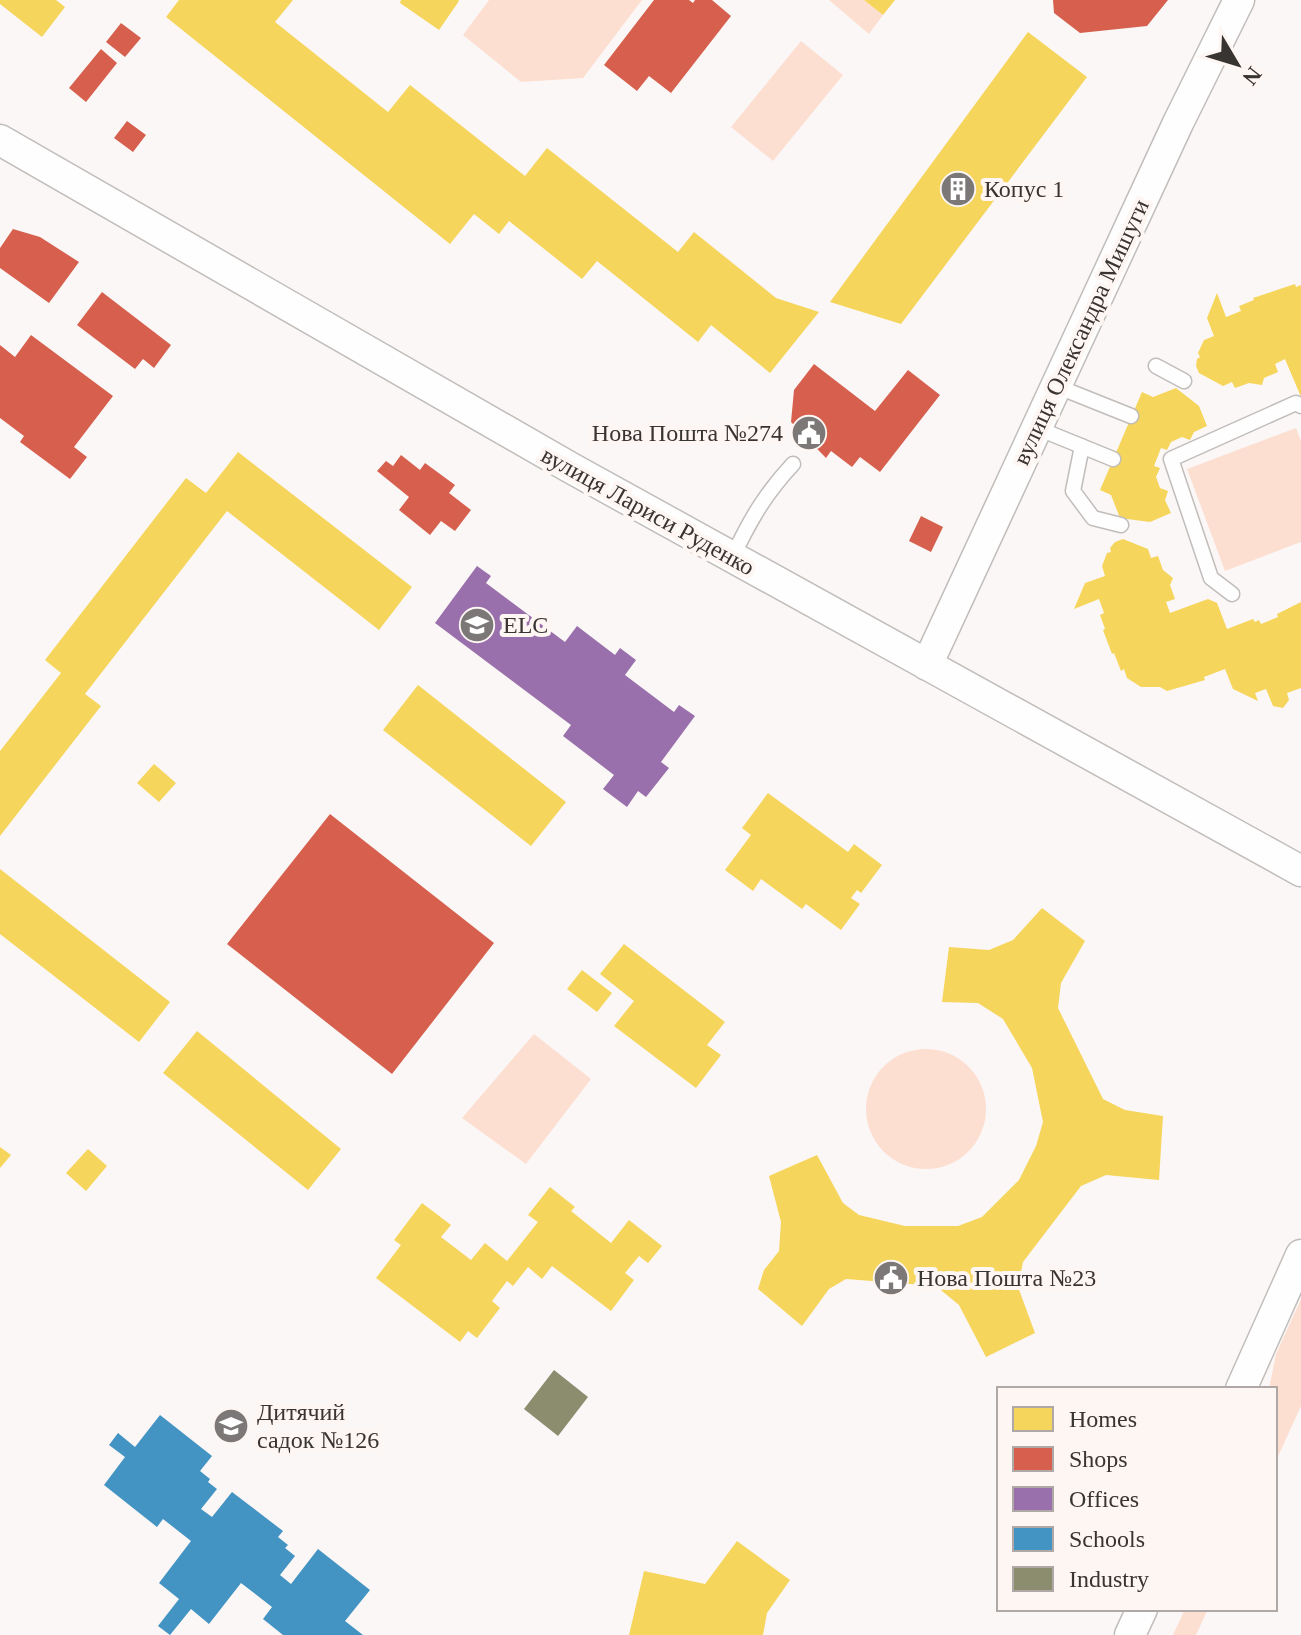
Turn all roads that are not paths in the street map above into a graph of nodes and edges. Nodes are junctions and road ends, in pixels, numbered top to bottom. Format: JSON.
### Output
{"nodes":[{"id":1,"x":1239,"y":0,"type":"edge"},
{"id":2,"x":0,"y":140,"type":"edge"},
{"id":3,"x":1156,"y":366,"type":"dead end"},
{"id":4,"x":1184,"y":381,"type":"dead end"},
{"id":5,"x":1056,"y":386,"type":"junction"},
{"id":6,"x":1301,"y":406,"type":"edge"},
{"id":7,"x":1131,"y":416,"type":"dead end"},
{"id":8,"x":1037,"y":428,"type":"junction"},
{"id":9,"x":1082,"y":446,"type":"junction"},
{"id":10,"x":1113,"y":459,"type":"dead end"},
{"id":11,"x":793,"y":464,"type":"dead end"},
{"id":12,"x":1121,"y":525,"type":"dead end"},
{"id":13,"x":732,"y":558,"type":"junction"},
{"id":14,"x":1232,"y":594,"type":"dead end"},
{"id":15,"x":927,"y":665,"type":"junction"},
{"id":16,"x":1301,"y":871,"type":"edge"},
{"id":17,"x":1301,"y":1255,"type":"edge"},
{"id":18,"x":1242,"y":1387,"type":"edge"},
{"id":19,"x":1141,"y":1611,"type":"edge"},
{"id":20,"x":1130,"y":1635,"type":"edge"}],
"edges":[{"from":1,"to":5,"type":"street","name":"вулиця Олександра Мишуги"},
{"from":2,"to":13,"type":"street","name":"вулиця Лариси Руденко"},
{"from":3,"to":4,"type":"lane"},
{"from":5,"to":7,"type":"lane"},
{"from":5,"to":8,"type":"street","name":"вулиця Олександра Мишуги"},
{"from":6,"to":14,"type":"lane"},
{"from":8,"to":9,"type":"lane"},
{"from":8,"to":15,"type":"street","name":"вулиця Олександра Мишуги"},
{"from":9,"to":10,"type":"lane"},
{"from":9,"to":12,"type":"lane"},
{"from":11,"to":13,"type":"lane"},
{"from":13,"to":15,"type":"street","name":"вулиця Лариси Руденко"},
{"from":15,"to":16,"type":"street","name":"вулиця Лариси Руденко"},
{"from":17,"to":18,"type":"street"},
{"from":19,"to":20,"type":"street"}]}
